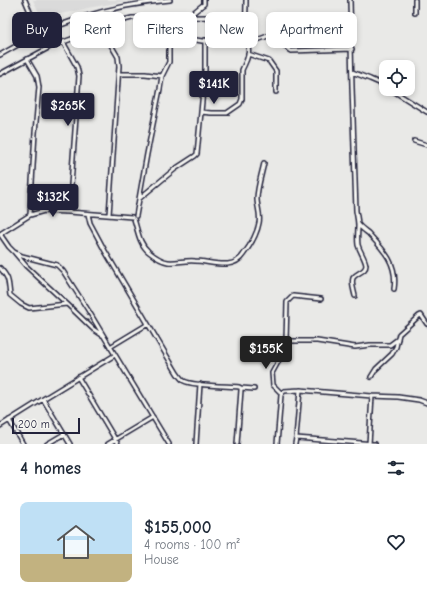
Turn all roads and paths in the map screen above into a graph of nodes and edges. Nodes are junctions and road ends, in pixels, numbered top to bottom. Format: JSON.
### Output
{"nodes":[{"id":1,"x":25,"y":0,"type":"edge"},
{"id":2,"x":170,"y":0,"type":"edge"},
{"id":3,"x":204,"y":0,"type":"edge"},
{"id":4,"x":246,"y":0,"type":"edge"},
{"id":5,"x":350,"y":0,"type":"edge"},
{"id":6,"x":415,"y":0,"type":"edge"},
{"id":7,"x":150,"y":1,"type":"edge"},
{"id":8,"x":30,"y":12,"type":"edge"},
{"id":9,"x":194,"y":12,"type":"edge"},
{"id":10,"x":246,"y":12,"type":"edge"},
{"id":11,"x":415,"y":13,"type":"dead end"},
{"id":12,"x":62,"y":24,"type":"edge"},
{"id":13,"x":70,"y":39,"type":"edge"},
{"id":14,"x":205,"y":40,"type":"edge"},
{"id":15,"x":258,"y":40,"type":"edge"},
{"id":16,"x":63,"y":42,"type":"junction"},
{"id":17,"x":12,"y":48,"type":"edge"},
{"id":18,"x":113,"y":48,"type":"edge"},
{"id":19,"x":205,"y":48,"type":"edge"},
{"id":20,"x":248,"y":48,"type":"edge"},
{"id":21,"x":352,"y":49,"type":"junction"},
{"id":22,"x":248,"y":54,"type":"junction"},
{"id":23,"x":0,"y":55,"type":"edge"},
{"id":24,"x":27,"y":59,"type":"junction"},
{"id":25,"x":352,"y":72,"type":"junction"},
{"id":26,"x":0,"y":74,"type":"edge"},
{"id":27,"x":119,"y":74,"type":"junction"},
{"id":28,"x":162,"y":76,"type":"junction"},
{"id":29,"x":379,"y":83,"type":"edge"},
{"id":30,"x":276,"y":92,"type":"dead end"},
{"id":31,"x":401,"y":96,"type":"edge"},
{"id":32,"x":201,"y":112,"type":"junction"},
{"id":33,"x":427,"y":112,"type":"edge"},
{"id":34,"x":414,"y":140,"type":"dead end"},
{"id":35,"x":427,"y":145,"type":"edge"},
{"id":36,"x":264,"y":163,"type":"dead end"},
{"id":37,"x":140,"y":198,"type":"junction"},
{"id":38,"x":70,"y":212,"type":"junction"},
{"id":39,"x":88,"y":214,"type":"junction"},
{"id":40,"x":109,"y":215,"type":"junction"},
{"id":41,"x":30,"y":216,"type":"junction"},
{"id":42,"x":134,"y":217,"type":"junction"},
{"id":43,"x":358,"y":224,"type":"junction"},
{"id":44,"x":0,"y":234,"type":"edge"},
{"id":45,"x":5,"y":242,"type":"junction"},
{"id":46,"x":0,"y":245,"type":"edge"},
{"id":47,"x":14,"y":252,"type":"junction"},
{"id":48,"x":0,"y":268,"type":"edge"},
{"id":49,"x":394,"y":289,"type":"dead end"},
{"id":50,"x":355,"y":296,"type":"dead end"},
{"id":51,"x":322,"y":299,"type":"dead end"},
{"id":52,"x":67,"y":304,"type":"junction"},
{"id":53,"x":148,"y":324,"type":"junction"},
{"id":54,"x":427,"y":324,"type":"edge"},
{"id":55,"x":104,"y":337,"type":"junction"},
{"id":56,"x":398,"y":339,"type":"junction"},
{"id":57,"x":286,"y":341,"type":"junction"},
{"id":58,"x":390,"y":345,"type":"junction"},
{"id":59,"x":110,"y":347,"type":"junction"},
{"id":60,"x":395,"y":350,"type":"junction"},
{"id":61,"x":115,"y":356,"type":"junction"},
{"id":62,"x":78,"y":377,"type":"junction"},
{"id":63,"x":371,"y":377,"type":"dead end"},
{"id":64,"x":200,"y":384,"type":"junction"},
{"id":65,"x":241,"y":388,"type":"junction"},
{"id":66,"x":254,"y":389,"type":"dead end"},
{"id":67,"x":300,"y":390,"type":"junction"},
{"id":68,"x":281,"y":393,"type":"junction"},
{"id":69,"x":372,"y":396,"type":"junction"},
{"id":70,"x":43,"y":399,"type":"junction"},
{"id":71,"x":426,"y":402,"type":"edge"},
{"id":72,"x":152,"y":417,"type":"junction"},
{"id":73,"x":9,"y":420,"type":"junction"},
{"id":74,"x":0,"y":426,"type":"edge"},
{"id":75,"x":64,"y":434,"type":"junction"},
{"id":76,"x":296,"y":438,"type":"junction"},
{"id":77,"x":115,"y":440,"type":"junction"},
{"id":78,"x":318,"y":442,"type":"edge"},
{"id":79,"x":332,"y":443,"type":"edge"},
{"id":80,"x":348,"y":443,"type":"edge"},
{"id":81,"x":23,"y":444,"type":"edge"},
{"id":82,"x":47,"y":444,"type":"edge"},
{"id":83,"x":70,"y":444,"type":"edge"},
{"id":84,"x":108,"y":444,"type":"edge"},
{"id":85,"x":118,"y":444,"type":"edge"},
{"id":86,"x":169,"y":444,"type":"edge"},
{"id":87,"x":196,"y":444,"type":"edge"},
{"id":88,"x":237,"y":444,"type":"edge"},
{"id":89,"x":277,"y":444,"type":"edge"},
{"id":90,"x":295,"y":444,"type":"edge"},
{"id":91,"x":369,"y":444,"type":"edge"},
{"id":92,"x":375,"y":444,"type":"edge"}],
"edges":[{"from":1,"to":8,"type":"street"},
{"from":2,"to":7,"type":"street"},
{"from":3,"to":9,"type":"street"},
{"from":4,"to":10,"type":"street"},
{"from":5,"to":21,"type":"street"},
{"from":6,"to":11,"type":"street"},
{"from":7,"to":12,"type":"street"},
{"from":13,"to":16,"type":"street"},
{"from":14,"to":28,"type":"street"},
{"from":15,"to":21,"type":"street"},
{"from":16,"to":24,"type":"street"},
{"from":16,"to":38,"type":"street"},
{"from":17,"to":23,"type":"street"},
{"from":18,"to":27,"type":"street"},
{"from":19,"to":32,"type":"street"},
{"from":20,"to":22,"type":"street"},
{"from":21,"to":25,"type":"street"},
{"from":22,"to":30,"type":"street"},
{"from":22,"to":32,"type":"street"},
{"from":24,"to":26,"type":"street"},
{"from":24,"to":41,"type":"street"},
{"from":25,"to":29,"type":"street"},
{"from":25,"to":43,"type":"street"},
{"from":27,"to":28,"type":"street"},
{"from":27,"to":40,"type":"street"},
{"from":28,"to":37,"type":"street"},
{"from":31,"to":33,"type":"street"},
{"from":32,"to":37,"type":"street"},
{"from":34,"to":35,"type":"street"},
{"from":36,"to":42,"type":"street"},
{"from":37,"to":42,"type":"street"},
{"from":38,"to":39,"type":"street"},
{"from":38,"to":41,"type":"street"},
{"from":39,"to":40,"type":"street"},
{"from":39,"to":53,"type":"street"},
{"from":40,"to":42,"type":"street"},
{"from":41,"to":44,"type":"street"},
{"from":43,"to":49,"type":"street"},
{"from":43,"to":50,"type":"street"},
{"from":44,"to":45,"type":"street"},
{"from":45,"to":46,"type":"street"},
{"from":45,"to":47,"type":"street"},
{"from":47,"to":52,"type":"street"},
{"from":47,"to":55,"type":"street"},
{"from":48,"to":52,"type":"street"},
{"from":51,"to":57,"type":"street"},
{"from":52,"to":55,"type":"street"},
{"from":53,"to":59,"type":"street"},
{"from":53,"to":64,"type":"street"},
{"from":54,"to":56,"type":"street"},
{"from":55,"to":59,"type":"street"},
{"from":56,"to":58,"type":"street"},
{"from":56,"to":60,"type":"street"},
{"from":57,"to":58,"type":"street"},
{"from":57,"to":68,"type":"street"},
{"from":58,"to":60,"type":"street"},
{"from":59,"to":61,"type":"street"},
{"from":60,"to":63,"type":"street"},
{"from":61,"to":62,"type":"street"},
{"from":61,"to":72,"type":"street"},
{"from":62,"to":70,"type":"street"},
{"from":62,"to":77,"type":"street"},
{"from":64,"to":65,"type":"street"},
{"from":64,"to":87,"type":"street"},
{"from":65,"to":66,"type":"street"},
{"from":65,"to":88,"type":"street"},
{"from":67,"to":68,"type":"street"},
{"from":67,"to":69,"type":"street"},
{"from":67,"to":76,"type":"street"},
{"from":68,"to":89,"type":"street"},
{"from":69,"to":71,"type":"street"},
{"from":69,"to":91,"type":"street"},
{"from":70,"to":73,"type":"street"},
{"from":70,"to":75,"type":"street"},
{"from":72,"to":77,"type":"street"},
{"from":72,"to":86,"type":"street"},
{"from":73,"to":74,"type":"street"},
{"from":73,"to":81,"type":"street"},
{"from":75,"to":82,"type":"street"},
{"from":75,"to":83,"type":"street"},
{"from":76,"to":78,"type":"street"},
{"from":76,"to":90,"type":"street"},
{"from":77,"to":84,"type":"street"},
{"from":77,"to":85,"type":"street"},
{"from":78,"to":79,"type":"street"},
{"from":79,"to":80,"type":"street"},
{"from":80,"to":91,"type":"street"},
{"from":91,"to":92,"type":"street"}]}
